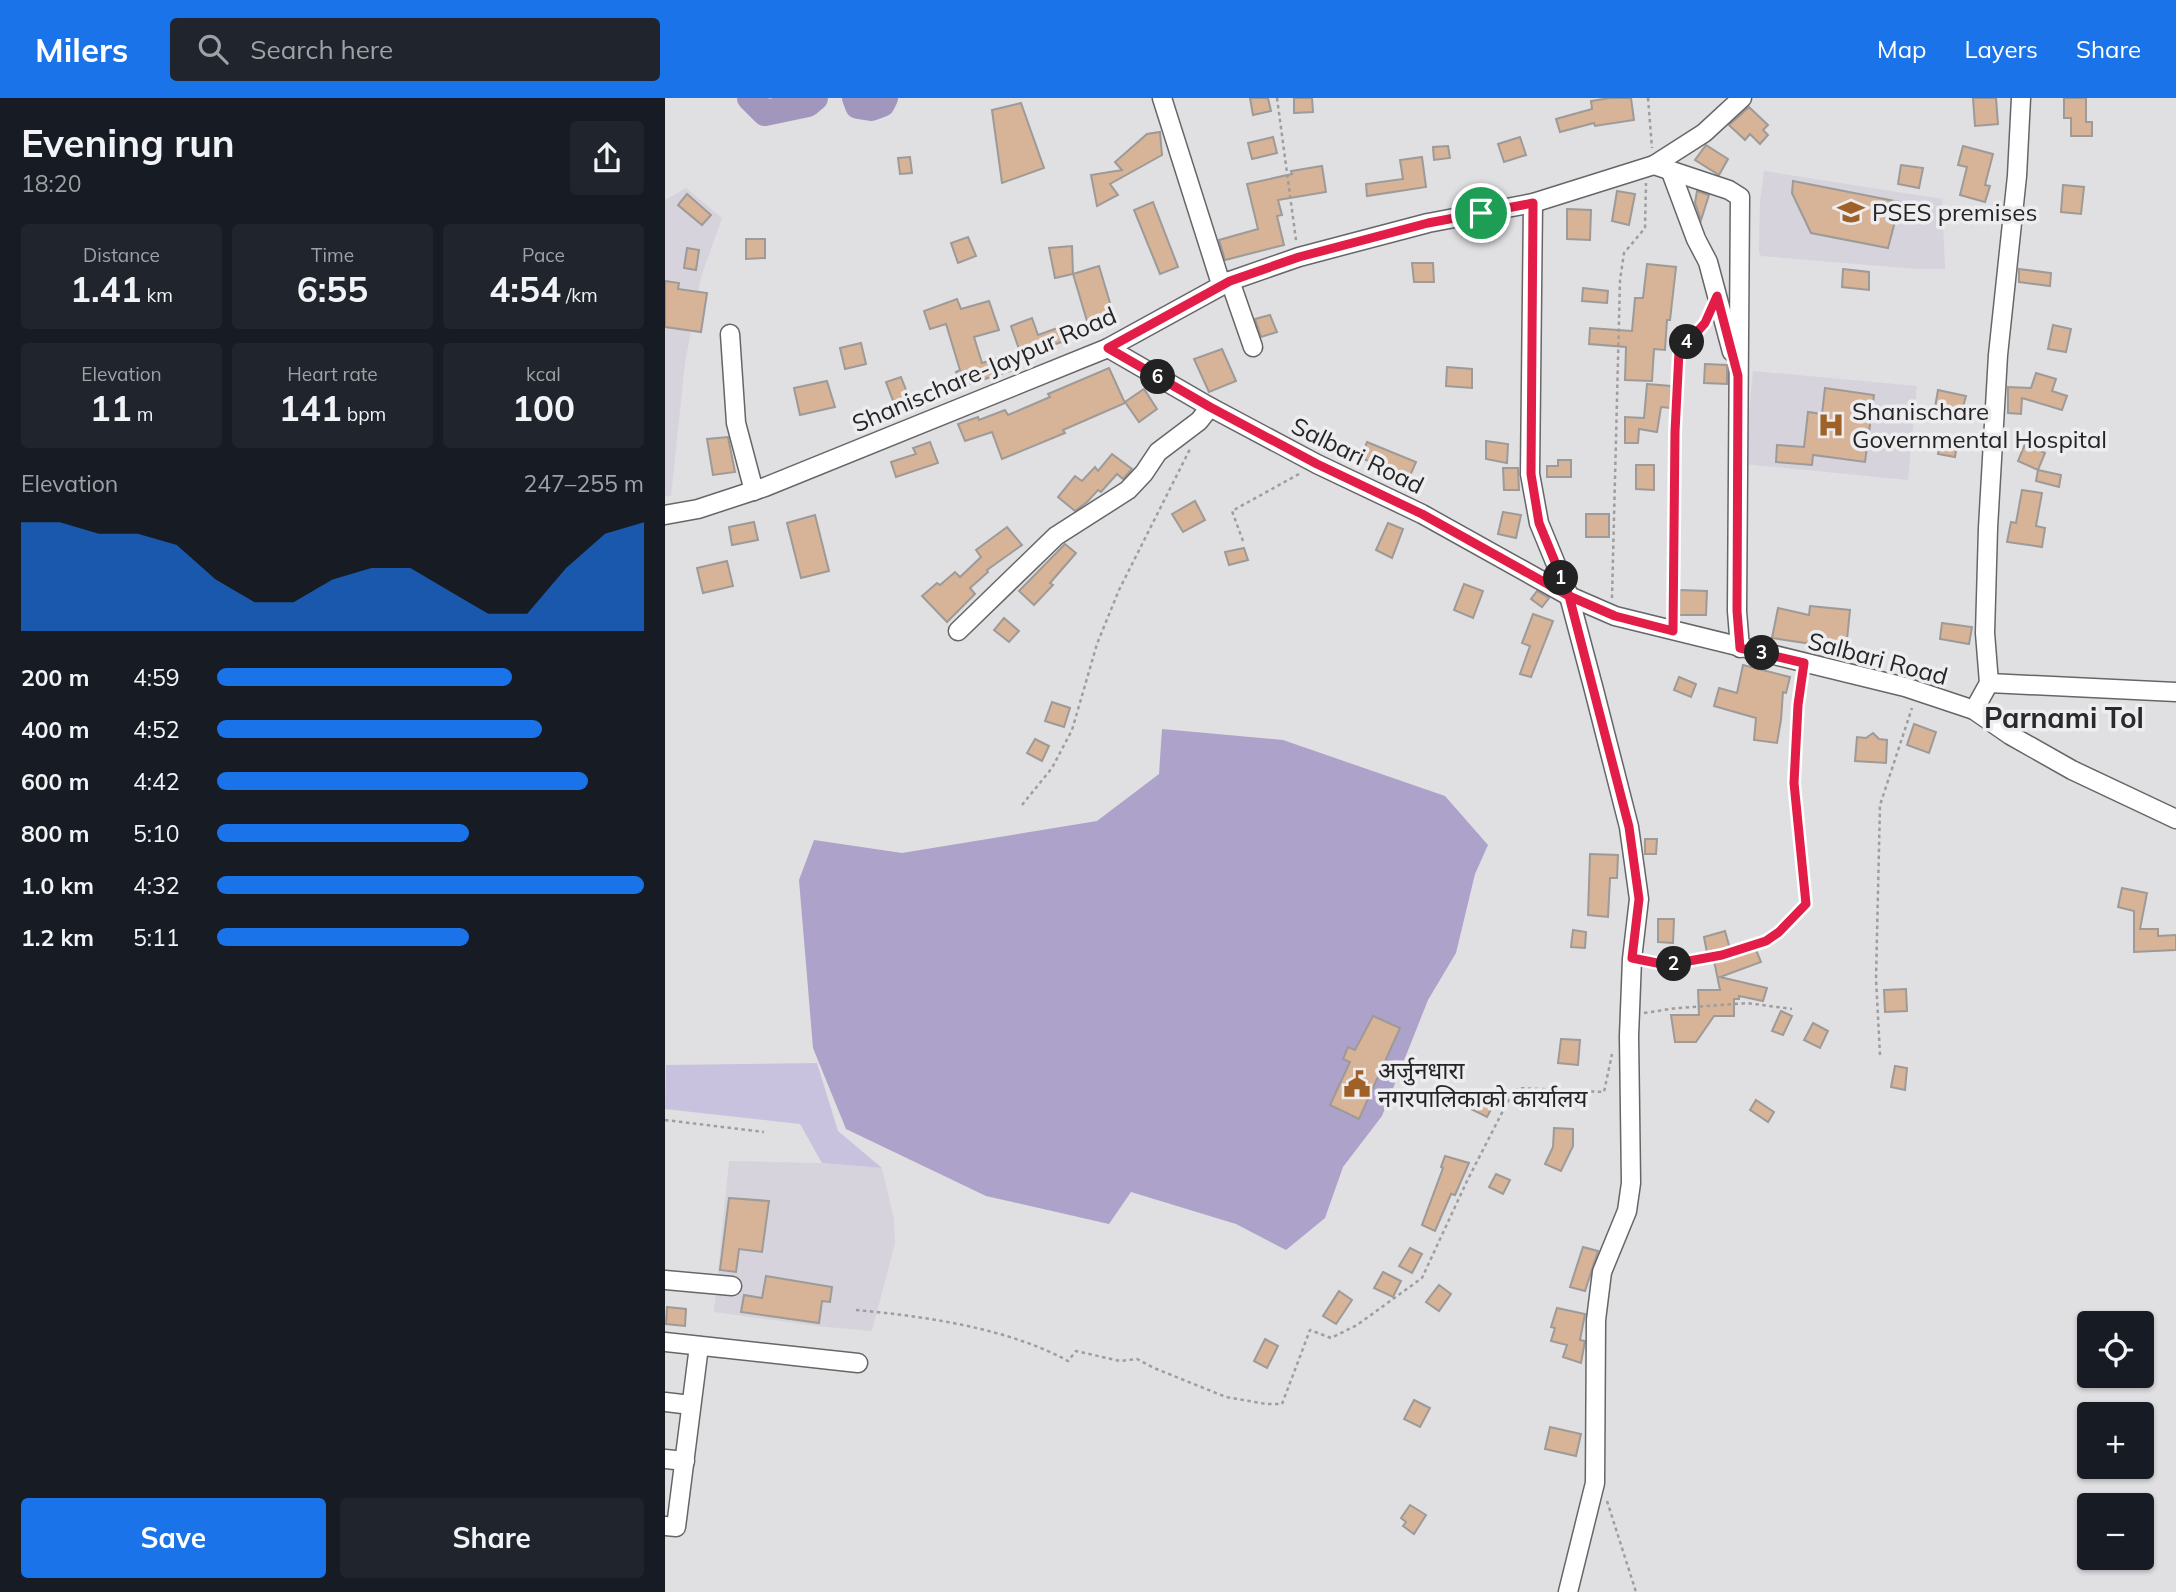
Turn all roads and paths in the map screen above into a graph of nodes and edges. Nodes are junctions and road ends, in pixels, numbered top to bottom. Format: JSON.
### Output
{"nodes":[{"id":1,"x":1162,"y":98,"type":"edge"},
{"id":2,"x":1277,"y":98,"type":"edge"},
{"id":3,"x":1648,"y":98,"type":"edge"},
{"id":4,"x":1742,"y":98,"type":"edge"},
{"id":5,"x":2021,"y":98,"type":"edge"},
{"id":6,"x":1650,"y":167,"type":"junction"},
{"id":7,"x":1671,"y":172,"type":"junction"},
{"id":8,"x":1533,"y":203,"type":"junction"},
{"id":9,"x":1299,"y":257,"type":"junction"},
{"id":10,"x":1225,"y":282,"type":"junction"},
{"id":11,"x":1717,"y":296,"type":"junction"},
{"id":12,"x":730,"y":334,"type":"dead end"},
{"id":13,"x":1253,"y":347,"type":"dead end"},
{"id":14,"x":1108,"y":348,"type":"junction"},
{"id":15,"x":1738,"y":376,"type":"junction"},
{"id":16,"x":1210,"y":407,"type":"junction"},
{"id":17,"x":1192,"y":445,"type":"dead end"},
{"id":18,"x":1317,"y":464,"type":"junction"},
{"id":19,"x":754,"y":491,"type":"junction"},
{"id":20,"x":665,"y":514,"type":"edge"},
{"id":21,"x":1243,"y":541,"type":"dead end"},
{"id":22,"x":1569,"y":596,"type":"junction"},
{"id":23,"x":1599,"y":609,"type":"junction"},
{"id":24,"x":958,"y":631,"type":"dead end"},
{"id":25,"x":1673,"y":631,"type":"junction"},
{"id":26,"x":1740,"y":648,"type":"junction"},
{"id":27,"x":1804,"y":663,"type":"junction"},
{"id":28,"x":1989,"y":683,"type":"junction"},
{"id":29,"x":1918,"y":691,"type":"junction"},
{"id":30,"x":2176,"y":692,"type":"edge"},
{"id":31,"x":1974,"y":710,"type":"junction"},
{"id":32,"x":1022,"y":806,"type":"dead end"},
{"id":33,"x":2176,"y":819,"type":"edge"},
{"id":34,"x":1632,"y":958,"type":"junction"},
{"id":35,"x":1792,"y":1009,"type":"dead end"},
{"id":36,"x":1630,"y":1016,"type":"junction"},
{"id":37,"x":1613,"y":1051,"type":"dead end"},
{"id":38,"x":1880,"y":1055,"type":"dead end"},
{"id":39,"x":665,"y":1119,"type":"edge"},
{"id":40,"x":764,"y":1132,"type":"dead end"},
{"id":41,"x":665,"y":1280,"type":"edge"},
{"id":42,"x":732,"y":1286,"type":"dead end"},
{"id":43,"x":856,"y":1310,"type":"dead end"},
{"id":44,"x":665,"y":1342,"type":"edge"},
{"id":45,"x":699,"y":1346,"type":"junction"},
{"id":46,"x":858,"y":1363,"type":"dead end"},
{"id":47,"x":665,"y":1402,"type":"edge"},
{"id":48,"x":691,"y":1405,"type":"junction"},
{"id":49,"x":665,"y":1459,"type":"edge"},
{"id":50,"x":685,"y":1461,"type":"junction"},
{"id":51,"x":1595,"y":1483,"type":"junction"},
{"id":52,"x":665,"y":1526,"type":"edge"},
{"id":53,"x":1568,"y":1592,"type":"edge"},
{"id":54,"x":1636,"y":1592,"type":"edge"}],
"edges":[{"from":1,"to":10,"type":"street"},
{"from":2,"to":9,"type":"path"},
{"from":3,"to":6,"type":"path"},
{"from":4,"to":6,"type":"street","name":"Shanischare-Jaypur Road"},
{"from":5,"to":28,"type":"street"},
{"from":6,"to":7,"type":"street"},
{"from":6,"to":8,"type":"street","name":"Shanischare-Jaypur Road"},
{"from":6,"to":23,"type":"path"},
{"from":7,"to":11,"type":"street"},
{"from":7,"to":15,"type":"street"},
{"from":8,"to":9,"type":"street","name":"Shanischare-Jaypur Road"},
{"from":8,"to":22,"type":"street"},
{"from":9,"to":10,"type":"street","name":"Shanischare-Jaypur Road"},
{"from":10,"to":13,"type":"street"},
{"from":10,"to":14,"type":"street","name":"Shanischare-Jaypur Road"},
{"from":11,"to":15,"type":"street"},
{"from":11,"to":25,"type":"path"},
{"from":12,"to":19,"type":"street"},
{"from":14,"to":16,"type":"street","name":"Salbari Road"},
{"from":14,"to":19,"type":"street","name":"Shanischare-Jaypur Road"},
{"from":15,"to":26,"type":"street"},
{"from":16,"to":18,"type":"street","name":"Salbari Road"},
{"from":16,"to":24,"type":"street"},
{"from":17,"to":32,"type":"path"},
{"from":18,"to":21,"type":"path"},
{"from":18,"to":22,"type":"street","name":"Salbari Road"},
{"from":19,"to":20,"type":"street","name":"Shanischare-Jaypur Road"},
{"from":22,"to":23,"type":"street","name":"Salbari Road"},
{"from":22,"to":34,"type":"street"},
{"from":23,"to":25,"type":"street","name":"Salbari Road"},
{"from":25,"to":26,"type":"street","name":"Salbari Road"},
{"from":26,"to":27,"type":"street","name":"Salbari Road"},
{"from":27,"to":29,"type":"street","name":"Salbari Road"},
{"from":27,"to":34,"type":"path"},
{"from":28,"to":30,"type":"street"},
{"from":28,"to":31,"type":"street"},
{"from":29,"to":31,"type":"street","name":"Salbari Road"},
{"from":29,"to":38,"type":"path"},
{"from":31,"to":33,"type":"street","name":"Salbari Road"},
{"from":34,"to":36,"type":"street"},
{"from":35,"to":36,"type":"path"},
{"from":36,"to":51,"type":"street"},
{"from":37,"to":43,"type":"path"},
{"from":39,"to":40,"type":"path"},
{"from":41,"to":42,"type":"street"},
{"from":44,"to":45,"type":"street"},
{"from":45,"to":46,"type":"street"},
{"from":45,"to":48,"type":"street"},
{"from":47,"to":48,"type":"street"},
{"from":48,"to":50,"type":"street"},
{"from":49,"to":50,"type":"street"},
{"from":50,"to":52,"type":"street"},
{"from":51,"to":53,"type":"street"},
{"from":51,"to":54,"type":"path"}]}
